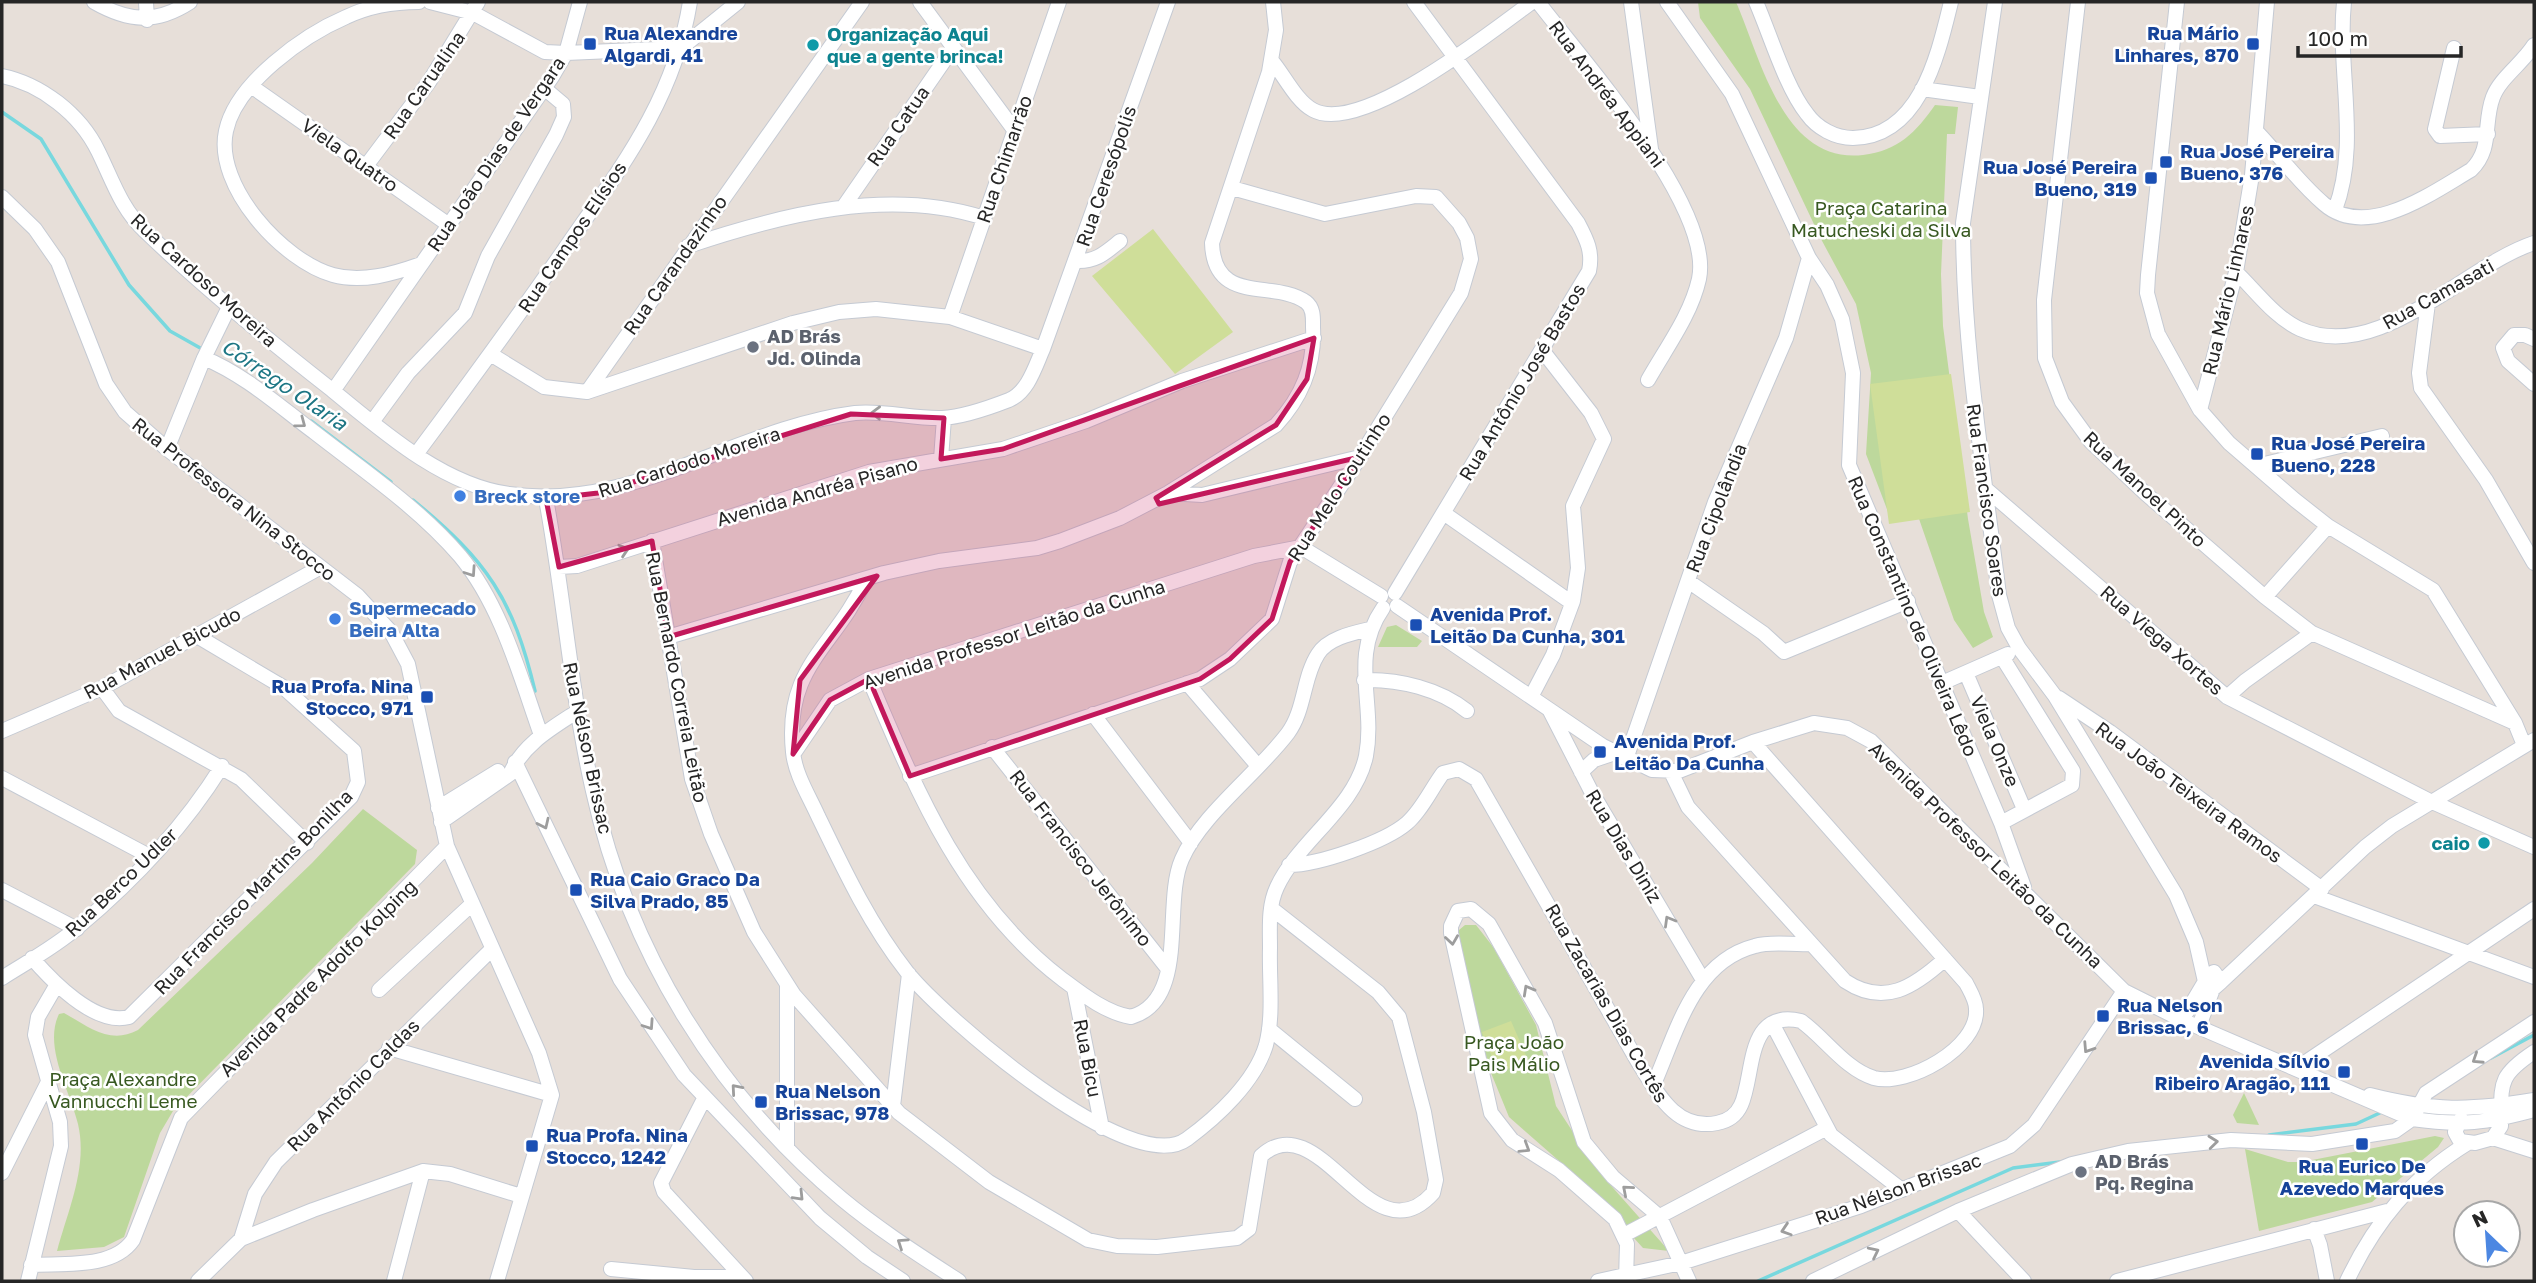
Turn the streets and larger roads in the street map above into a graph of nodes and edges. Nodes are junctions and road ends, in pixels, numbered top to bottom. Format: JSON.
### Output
{"nodes":[{"id":1,"x":94,"y":2,"type":"edge"},
{"id":2,"x":146,"y":2,"type":"edge"},
{"id":3,"x":190,"y":2,"type":"edge"},
{"id":4,"x":419,"y":2,"type":"edge"},
{"id":5,"x":430,"y":2,"type":"edge"},
{"id":6,"x":580,"y":2,"type":"edge"},
{"id":7,"x":690,"y":2,"type":"edge"},
{"id":8,"x":738,"y":2,"type":"edge"},
{"id":9,"x":862,"y":2,"type":"edge"},
{"id":10,"x":920,"y":2,"type":"edge"},
{"id":11,"x":1059,"y":2,"type":"edge"},
{"id":12,"x":1168,"y":2,"type":"edge"},
{"id":13,"x":1273,"y":2,"type":"edge"},
{"id":14,"x":1414,"y":2,"type":"edge"},
{"id":15,"x":1532,"y":2,"type":"edge"},
{"id":16,"x":1538,"y":2,"type":"edge"},
{"id":17,"x":1631,"y":2,"type":"edge"},
{"id":18,"x":1756,"y":2,"type":"edge"},
{"id":19,"x":1951,"y":2,"type":"edge"},
{"id":20,"x":1995,"y":2,"type":"edge"},
{"id":21,"x":2078,"y":2,"type":"edge"},
{"id":22,"x":2177,"y":2,"type":"edge"},
{"id":23,"x":2267,"y":2,"type":"edge"},
{"id":24,"x":2344,"y":2,"type":"edge"},
{"id":25,"x":1669,"y":3,"type":"edge"},
{"id":26,"x":476,"y":7,"type":"edge"},
{"id":27,"x":147,"y":20,"type":"junction"},
{"id":28,"x":2534,"y":45,"type":"edge"},
{"id":29,"x":681,"y":48,"type":"junction"},
{"id":30,"x":953,"y":48,"type":"junction"},
{"id":31,"x":2454,"y":48,"type":"dead end"},
{"id":32,"x":566,"y":53,"type":"junction"},
{"id":33,"x":1454,"y":57,"type":"junction"},
{"id":34,"x":1272,"y":61,"type":"junction"},
{"id":35,"x":2,"y":76,"type":"edge"},
{"id":36,"x":251,"y":86,"type":"junction"},
{"id":37,"x":544,"y":88,"type":"junction"},
{"id":38,"x":1922,"y":89,"type":"junction"},
{"id":39,"x":1980,"y":97,"type":"junction"},
{"id":40,"x":1015,"y":131,"type":"junction"},
{"id":41,"x":2258,"y":133,"type":"junction"},
{"id":42,"x":2487,"y":134,"type":"junction"},
{"id":43,"x":1651,"y":150,"type":"junction"},
{"id":44,"x":366,"y":166,"type":"junction"},
{"id":45,"x":1232,"y":188,"type":"junction"},
{"id":46,"x":2,"y":197,"type":"edge"},
{"id":47,"x":844,"y":206,"type":"junction"},
{"id":48,"x":2334,"y":210,"type":"junction"},
{"id":49,"x":984,"y":218,"type":"junction"},
{"id":50,"x":449,"y":225,"type":"junction"},
{"id":51,"x":1120,"y":241,"type":"dead end"},
{"id":52,"x":2534,"y":243,"type":"edge"},
{"id":53,"x":688,"y":246,"type":"junction"},
{"id":54,"x":1809,"y":258,"type":"junction"},
{"id":55,"x":1076,"y":261,"type":"junction"},
{"id":56,"x":421,"y":264,"type":"junction"},
{"id":57,"x":2236,"y":272,"type":"junction"},
{"id":58,"x":2428,"y":303,"type":"junction"},
{"id":59,"x":226,"y":313,"type":"junction"},
{"id":60,"x":950,"y":317,"type":"junction"},
{"id":61,"x":1314,"y":338,"type":"junction"},
{"id":62,"x":2534,"y":339,"type":"edge"},
{"id":63,"x":1043,"y":349,"type":"junction"},
{"id":64,"x":1542,"y":350,"type":"junction"},
{"id":65,"x":205,"y":355,"type":"junction"},
{"id":66,"x":492,"y":355,"type":"junction"},
{"id":67,"x":1648,"y":380,"type":"dead end"},
{"id":68,"x":2534,"y":384,"type":"edge"},
{"id":69,"x":332,"y":391,"type":"junction"},
{"id":70,"x":587,"y":392,"type":"junction"},
{"id":71,"x":2200,"y":410,"type":"junction"},
{"id":72,"x":944,"y":418,"type":"junction"},
{"id":73,"x":372,"y":422,"type":"junction"},
{"id":74,"x":2382,"y":436,"type":"dead end"},
{"id":75,"x":167,"y":449,"type":"junction"},
{"id":76,"x":416,"y":453,"type":"junction"},
{"id":77,"x":1360,"y":457,"type":"junction"},
{"id":78,"x":941,"y":458,"type":"junction"},
{"id":79,"x":2256,"y":466,"type":"junction"},
{"id":80,"x":1986,"y":489,"type":"junction"},
{"id":81,"x":1168,"y":493,"type":"junction"},
{"id":82,"x":546,"y":499,"type":"junction"},
{"id":83,"x":1445,"y":514,"type":"junction"},
{"id":84,"x":2328,"y":526,"type":"junction"},
{"id":85,"x":652,"y":541,"type":"junction"},
{"id":86,"x":1301,"y":547,"type":"junction"},
{"id":87,"x":2534,"y":563,"type":"edge"},
{"id":88,"x":559,"y":567,"type":"junction"},
{"id":89,"x":319,"y":568,"type":"junction"},
{"id":90,"x":866,"y":579,"type":"junction"},
{"id":91,"x":1688,"y":581,"type":"junction"},
{"id":92,"x":2265,"y":597,"type":"junction"},
{"id":93,"x":1389,"y":601,"type":"junction"},
{"id":94,"x":1908,"y":601,"type":"junction"},
{"id":95,"x":1572,"y":603,"type":"junction"},
{"id":96,"x":1370,"y":629,"type":"junction"},
{"id":97,"x":2312,"y":633,"type":"junction"},
{"id":98,"x":197,"y":636,"type":"junction"},
{"id":99,"x":668,"y":637,"type":"junction"},
{"id":100,"x":2019,"y":648,"type":"junction"},
{"id":101,"x":2002,"y":657,"type":"junction"},
{"id":102,"x":1966,"y":673,"type":"junction"},
{"id":103,"x":869,"y":679,"type":"junction"},
{"id":104,"x":1364,"y":680,"type":"junction"},
{"id":105,"x":1187,"y":683,"type":"junction"},
{"id":106,"x":1942,"y":683,"type":"junction"},
{"id":107,"x":102,"y":688,"type":"junction"},
{"id":108,"x":2055,"y":696,"type":"junction"},
{"id":109,"x":1531,"y":697,"type":"junction"},
{"id":110,"x":2227,"y":697,"type":"junction"},
{"id":111,"x":1550,"y":710,"type":"junction"},
{"id":112,"x":578,"y":711,"type":"junction"},
{"id":113,"x":1467,"y":711,"type":"dead end"},
{"id":114,"x":1093,"y":714,"type":"junction"},
{"id":115,"x":2515,"y":723,"type":"junction"},
{"id":116,"x":2,"y":731,"type":"edge"},
{"id":117,"x":541,"y":735,"type":"junction"},
{"id":118,"x":1753,"y":742,"type":"junction"},
{"id":119,"x":2529,"y":743,"type":"edge"},
{"id":120,"x":992,"y":747,"type":"junction"},
{"id":121,"x":793,"y":754,"type":"junction"},
{"id":122,"x":1621,"y":756,"type":"junction"},
{"id":123,"x":515,"y":762,"type":"junction"},
{"id":124,"x":222,"y":766,"type":"junction"},
{"id":125,"x":1258,"y":766,"type":"junction"},
{"id":126,"x":1581,"y":772,"type":"junction"},
{"id":127,"x":1671,"y":772,"type":"junction"},
{"id":128,"x":910,"y":776,"type":"junction"},
{"id":129,"x":2,"y":779,"type":"edge"},
{"id":130,"x":2430,"y":801,"type":"junction"},
{"id":131,"x":2024,"y":809,"type":"junction"},
{"id":132,"x":440,"y":815,"type":"junction"},
{"id":133,"x":2001,"y":822,"type":"junction"},
{"id":134,"x":307,"y":843,"type":"junction"},
{"id":135,"x":1191,"y":843,"type":"junction"},
{"id":136,"x":447,"y":846,"type":"junction"},
{"id":137,"x":2534,"y":847,"type":"edge"},
{"id":138,"x":151,"y":857,"type":"junction"},
{"id":139,"x":1289,"y":865,"type":"junction"},
{"id":140,"x":2,"y":890,"type":"edge"},
{"id":141,"x":2025,"y":891,"type":"junction"},
{"id":142,"x":2318,"y":893,"type":"junction"},
{"id":143,"x":472,"y":904,"type":"junction"},
{"id":144,"x":1271,"y":908,"type":"junction"},
{"id":145,"x":2534,"y":909,"type":"edge"},
{"id":146,"x":77,"y":929,"type":"junction"},
{"id":147,"x":1809,"y":944,"type":"junction"},
{"id":148,"x":492,"y":949,"type":"junction"},
{"id":149,"x":2465,"y":954,"type":"junction"},
{"id":150,"x":32,"y":958,"type":"junction"},
{"id":151,"x":1945,"y":959,"type":"junction"},
{"id":152,"x":1167,"y":969,"type":"junction"},
{"id":153,"x":909,"y":974,"type":"junction"},
{"id":154,"x":2534,"y":977,"type":"edge"},
{"id":155,"x":2,"y":978,"type":"edge"},
{"id":156,"x":2212,"y":979,"type":"junction"},
{"id":157,"x":1703,"y":980,"type":"junction"},
{"id":158,"x":56,"y":986,"type":"junction"},
{"id":159,"x":787,"y":986,"type":"junction"},
{"id":160,"x":1074,"y":988,"type":"junction"},
{"id":161,"x":379,"y":990,"type":"dead end"},
{"id":162,"x":2124,"y":991,"type":"junction"},
{"id":163,"x":2182,"y":1020,"type":"junction"},
{"id":164,"x":2534,"y":1022,"type":"edge"},
{"id":165,"x":1773,"y":1025,"type":"junction"},
{"id":166,"x":2199,"y":1026,"type":"junction"},
{"id":167,"x":1269,"y":1029,"type":"junction"},
{"id":168,"x":390,"y":1048,"type":"junction"},
{"id":169,"x":2534,"y":1052,"type":"edge"},
{"id":170,"x":2297,"y":1068,"type":"junction"},
{"id":171,"x":47,"y":1084,"type":"junction"},
{"id":172,"x":1653,"y":1086,"type":"junction"},
{"id":173,"x":552,"y":1096,"type":"junction"},
{"id":174,"x":705,"y":1097,"type":"junction"},
{"id":175,"x":1355,"y":1099,"type":"dead end"},
{"id":176,"x":2534,"y":1100,"type":"edge"},
{"id":177,"x":893,"y":1106,"type":"junction"},
{"id":178,"x":753,"y":1109,"type":"junction"},
{"id":179,"x":2483,"y":1109,"type":"junction"},
{"id":180,"x":2534,"y":1110,"type":"edge"},
{"id":181,"x":2414,"y":1113,"type":"junction"},
{"id":182,"x":2500,"y":1113,"type":"junction"},
{"id":183,"x":732,"y":1126,"type":"junction"},
{"id":184,"x":1102,"y":1128,"type":"junction"},
{"id":185,"x":1827,"y":1128,"type":"junction"},
{"id":186,"x":2460,"y":1135,"type":"junction"},
{"id":187,"x":2493,"y":1138,"type":"junction"},
{"id":188,"x":787,"y":1147,"type":"junction"},
{"id":189,"x":2534,"y":1152,"type":"edge"},
{"id":190,"x":423,"y":1171,"type":"junction"},
{"id":191,"x":2,"y":1173,"type":"edge"},
{"id":192,"x":1902,"y":1190,"type":"junction"},
{"id":193,"x":522,"y":1196,"type":"junction"},
{"id":194,"x":1958,"y":1211,"type":"junction"},
{"id":195,"x":2387,"y":1211,"type":"junction"},
{"id":196,"x":1660,"y":1217,"type":"junction"},
{"id":197,"x":2314,"y":1229,"type":"junction"},
{"id":198,"x":1624,"y":1235,"type":"junction"},
{"id":199,"x":241,"y":1239,"type":"junction"},
{"id":200,"x":1681,"y":1263,"type":"junction"},
{"id":201,"x":2325,"y":1264,"type":"junction"},
{"id":202,"x":31,"y":1265,"type":"junction"},
{"id":203,"x":611,"y":1269,"type":"dead end"},
{"id":204,"x":1627,"y":1278,"type":"edge"},
{"id":205,"x":743,"y":1279,"type":"edge"},
{"id":206,"x":29,"y":1281,"type":"edge"},
{"id":207,"x":198,"y":1281,"type":"edge"},
{"id":208,"x":394,"y":1281,"type":"edge"},
{"id":209,"x":497,"y":1281,"type":"edge"},
{"id":210,"x":903,"y":1281,"type":"edge"},
{"id":211,"x":959,"y":1281,"type":"edge"},
{"id":212,"x":1598,"y":1281,"type":"edge"},
{"id":213,"x":1689,"y":1281,"type":"edge"},
{"id":214,"x":1813,"y":1281,"type":"edge"},
{"id":215,"x":2024,"y":1281,"type":"edge"},
{"id":216,"x":2117,"y":1281,"type":"edge"},
{"id":217,"x":2327,"y":1281,"type":"edge"},
{"id":218,"x":2338,"y":1281,"type":"edge"},
{"id":219,"x":2347,"y":1281,"type":"edge"}],
"edges":[{"from":1,"to":27,"type":"street"},
{"from":2,"to":27,"type":"street"},
{"from":3,"to":27,"type":"street"},
{"from":4,"to":36,"type":"street"},
{"from":5,"to":26,"type":"street"},
{"from":6,"to":32,"type":"street","name":"Rua João Dias de Vergara"},
{"from":7,"to":29,"type":"street","name":"Rua Campos Elísios"},
{"from":8,"to":29,"type":"street"},
{"from":9,"to":53,"type":"street","name":"Rua Carandazinho"},
{"from":10,"to":30,"type":"street"},
{"from":11,"to":40,"type":"street","name":"Rua Chimarrão"},
{"from":12,"to":55,"type":"street","name":"Rua Ceresópolis"},
{"from":13,"to":34,"type":"street"},
{"from":14,"to":33,"type":"street","name":"Rua Antônio José Bastos"},
{"from":15,"to":33,"type":"street"},
{"from":16,"to":43,"type":"street","name":"Rua Andréa Appiani"},
{"from":17,"to":43,"type":"street"},
{"from":18,"to":38,"type":"street"},
{"from":19,"to":38,"type":"street"},
{"from":20,"to":39,"type":"street","name":"Rua Francisco Soares"},
{"from":21,"to":92,"type":"street","name":"Rua Manoel Pinto"},
{"from":22,"to":71,"type":"street"},
{"from":23,"to":41,"type":"street","name":"Rua Mário Linhares"},
{"from":24,"to":48,"type":"street"},
{"from":25,"to":54,"type":"street","name":"Rua Constantino de Oliveira Lêdo"},
{"from":26,"to":32,"type":"street"},
{"from":26,"to":44,"type":"street","name":"Rua Carualina"},
{"from":28,"to":42,"type":"street"},
{"from":29,"to":32,"type":"street"},
{"from":29,"to":66,"type":"street","name":"Rua Campos Elísios"},
{"from":30,"to":40,"type":"street"},
{"from":30,"to":47,"type":"street","name":"Rua Catua"},
{"from":31,"to":42,"type":"street"},
{"from":32,"to":37,"type":"street","name":"Rua João Dias de Vergara"},
{"from":33,"to":34,"type":"street"},
{"from":33,"to":64,"type":"street","name":"Rua Antônio José Bastos"},
{"from":34,"to":45,"type":"street"},
{"from":35,"to":59,"type":"street","name":"Rua Cardoso Moreira"},
{"from":36,"to":44,"type":"street","name":"Viela Quatro"},
{"from":36,"to":56,"type":"street"},
{"from":37,"to":50,"type":"street","name":"Rua João Dias de Vergara"},
{"from":37,"to":73,"type":"street"},
{"from":38,"to":39,"type":"street"},
{"from":39,"to":80,"type":"street","name":"Rua Francisco Soares"},
{"from":40,"to":49,"type":"street","name":"Rua Chimarrão"},
{"from":41,"to":48,"type":"street"},
{"from":41,"to":57,"type":"street","name":"Rua Mário Linhares"},
{"from":42,"to":48,"type":"street"},
{"from":43,"to":67,"type":"street","name":"Rua Andréa Appiani"},
{"from":44,"to":50,"type":"street","name":"Viela Quatro"},
{"from":45,"to":61,"type":"street"},
{"from":45,"to":77,"type":"street","name":"Rua Melo Coutinho"},
{"from":46,"to":75,"type":"street","name":"Rua Professora Nina Stocco"},
{"from":47,"to":49,"type":"street"},
{"from":47,"to":53,"type":"street"},
{"from":49,"to":60,"type":"street","name":"Rua Chimarrão"},
{"from":50,"to":56,"type":"street","name":"Rua João Dias de Vergara"},
{"from":51,"to":55,"type":"street"},
{"from":52,"to":58,"type":"street","name":"Rua Camasati"},
{"from":53,"to":70,"type":"street","name":"Rua Carandazinho"},
{"from":54,"to":91,"type":"street","name":"Rua Cipolândia"},
{"from":54,"to":94,"type":"street","name":"Rua Constantino de Oliveira Lêdo"},
{"from":55,"to":63,"type":"street","name":"Rua Ceresópolis"},
{"from":56,"to":69,"type":"street","name":"Rua João Dias de Vergara"},
{"from":57,"to":58,"type":"street","name":"Rua Camasati"},
{"from":57,"to":71,"type":"street","name":"Rua Mário Linhares"},
{"from":58,"to":87,"type":"street"},
{"from":59,"to":65,"type":"street"},
{"from":59,"to":69,"type":"street","name":"Rua Cardoso Moreira"},
{"from":60,"to":63,"type":"street"},
{"from":60,"to":70,"type":"street"},
{"from":61,"to":78,"type":"street","name":"Avenida Andréa Pisano"},
{"from":61,"to":81,"type":"street"},
{"from":62,"to":68,"type":"street"},
{"from":63,"to":72,"type":"street","name":"Rua Cardodo Moreira"},
{"from":64,"to":83,"type":"street","name":"Rua Antônio José Bastos"},
{"from":64,"to":95,"type":"street"},
{"from":65,"to":75,"type":"street"},
{"from":65,"to":117,"type":"street","one_way":true},
{"from":66,"to":70,"type":"street"},
{"from":66,"to":76,"type":"street","name":"Rua Campos Elísios"},
{"from":69,"to":73,"type":"street","name":"Rua Cardodo Moreira"},
{"from":71,"to":79,"type":"street"},
{"from":72,"to":78,"type":"street"},
{"from":72,"to":82,"type":"street","name":"Rua Cardodo Moreira","one_way":true},
{"from":73,"to":76,"type":"street","name":"Rua Cardodo Moreira"},
{"from":74,"to":79,"type":"street"},
{"from":75,"to":89,"type":"street","name":"Rua Professora Nina Stocco"},
{"from":76,"to":82,"type":"street","name":"Rua Cardodo Moreira"},
{"from":77,"to":81,"type":"street"},
{"from":77,"to":86,"type":"street","name":"Rua Melo Coutinho"},
{"from":78,"to":85,"type":"street","name":"Avenida Andréa Pisano"},
{"from":79,"to":84,"type":"street"},
{"from":80,"to":100,"type":"street","name":"Rua Francisco Soares"},
{"from":80,"to":110,"type":"street","name":"Rua Viega Xortes"},
{"from":81,"to":90,"type":"street"},
{"from":82,"to":88,"type":"street","name":"Rua Nélson Brissac"},
{"from":83,"to":93,"type":"street","name":"Rua Antônio José Bastos"},
{"from":83,"to":95,"type":"street"},
{"from":84,"to":92,"type":"street"},
{"from":84,"to":115,"type":"street"},
{"from":88,"to":85,"type":"street","name":"Avenida Andréa Pisano","one_way":true},
{"from":85,"to":99,"type":"street","name":"Rua Bernardo Correia Leitão"},
{"from":86,"to":93,"type":"street","name":"Avenida Professor Leitão da Cunha"},
{"from":86,"to":103,"type":"street","name":"Avenida Professor Leitão da Cunha"},
{"from":86,"to":105,"type":"street","name":"Rua Melo Coutinho"},
{"from":88,"to":112,"type":"street","name":"Rua Nélson Brissac"},
{"from":89,"to":98,"type":"street","name":"Rua Manuel Bicudo"},
{"from":89,"to":132,"type":"street","name":"Rua Professora Nina Stocco"},
{"from":90,"to":99,"type":"street"},
{"from":90,"to":121,"type":"street"},
{"from":91,"to":94,"type":"street"},
{"from":91,"to":122,"type":"street","name":"Rua Cipolândia"},
{"from":92,"to":97,"type":"street","name":"Rua Manoel Pinto"},
{"from":93,"to":96,"type":"street"},
{"from":93,"to":109,"type":"street","name":"Avenida Professor Leitão da Cunha"},
{"from":94,"to":106,"type":"street","name":"Rua Constantino de Oliveira Lêdo"},
{"from":95,"to":109,"type":"street"},
{"from":96,"to":104,"type":"street"},
{"from":96,"to":125,"type":"street"},
{"from":97,"to":110,"type":"street"},
{"from":97,"to":115,"type":"street","name":"Rua Manoel Pinto"},
{"from":98,"to":107,"type":"street","name":"Rua Manuel Bicudo"},
{"from":98,"to":134,"type":"street","name":"Rua Francisco Martins Bonilha"},
{"from":99,"to":159,"type":"street","name":"Rua Bernardo Correia Leitão"},
{"from":100,"to":101,"type":"street","name":"Viela Onze"},
{"from":100,"to":108,"type":"street","name":"Rua Francisco Soares"},
{"from":101,"to":102,"type":"street","name":"Viela Onze"},
{"from":101,"to":131,"type":"street"},
{"from":102,"to":106,"type":"street","name":"Viela Onze"},
{"from":102,"to":131,"type":"street","name":"Viela Onze"},
{"from":103,"to":121,"type":"street","name":"Avenida Professor Leitão da Cunha"},
{"from":103,"to":128,"type":"street"},
{"from":104,"to":113,"type":"street"},
{"from":104,"to":139,"type":"street"},
{"from":105,"to":114,"type":"street","name":"Rua Melo Coutinho"},
{"from":105,"to":125,"type":"street"},
{"from":106,"to":133,"type":"street","name":"Rua Constantino de Oliveira Lêdo"},
{"from":107,"to":116,"type":"street","name":"Rua Manuel Bicudo"},
{"from":107,"to":124,"type":"street"},
{"from":108,"to":142,"type":"street","name":"Rua João Teixeira Ramos"},
{"from":108,"to":156,"type":"street","name":"Rua Francisco Soares"},
{"from":109,"to":111,"type":"street","name":"Avenida Professor Leitão da Cunha"},
{"from":110,"to":130,"type":"street","name":"Rua Viega Xortes"},
{"from":111,"to":122,"type":"street","name":"Avenida Professor Leitão da Cunha"},
{"from":111,"to":126,"type":"street","name":"Rua Dias Diniz"},
{"from":112,"to":117,"type":"street"},
{"from":178,"to":112,"type":"street","name":"Rua Nélson Brissac","one_way":true},
{"from":114,"to":120,"type":"street","name":"Rua Melo Coutinho"},
{"from":114,"to":135,"type":"street"},
{"from":115,"to":119,"type":"street"},
{"from":117,"to":123,"type":"street"},
{"from":118,"to":127,"type":"street","name":"Avenida Professor Leitão da Cunha"},
{"from":118,"to":141,"type":"street","name":"Avenida Professor Leitão da Cunha"},
{"from":118,"to":151,"type":"street"},
{"from":119,"to":130,"type":"street"},
{"from":120,"to":128,"type":"street","name":"Rua Melo Coutinho"},
{"from":120,"to":152,"type":"street","name":"Rua Francisco Jerônimo"},
{"from":121,"to":153,"type":"street"},
{"from":122,"to":126,"type":"street"},
{"from":122,"to":127,"type":"street","name":"Avenida Professor Leitão da Cunha"},
{"from":123,"to":132,"type":"street"},
{"from":123,"to":174,"type":"street","one_way":true},
{"from":124,"to":134,"type":"street"},
{"from":124,"to":138,"type":"street","name":"Rua Berco Udler"},
{"from":125,"to":135,"type":"street"},
{"from":157,"to":126,"type":"street","name":"Rua Dias Diniz","one_way":true},
{"from":127,"to":147,"type":"street"},
{"from":128,"to":160,"type":"street"},
{"from":129,"to":138,"type":"street"},
{"from":130,"to":137,"type":"street","name":"Rua Viega Xortes"},
{"from":130,"to":142,"type":"street"},
{"from":131,"to":133,"type":"street"},
{"from":132,"to":136,"type":"street","name":"Rua Professora Nina Stocco"},
{"from":133,"to":141,"type":"street","name":"Rua Constantino de Oliveira Lêdo"},
{"from":134,"to":158,"type":"street","name":"Rua Francisco Martins Bonilha"},
{"from":135,"to":152,"type":"street"},
{"from":136,"to":143,"type":"street","name":"Rua Professora Nina Stocco"},
{"from":136,"to":202,"type":"street","name":"Avenida Padre Adolfo Kolping"},
{"from":138,"to":146,"type":"street","name":"Rua Berco Udler"},
{"from":139,"to":144,"type":"street"},
{"from":139,"to":172,"type":"street","name":"Rua Zacarias Dias Cortês"},
{"from":140,"to":146,"type":"street"},
{"from":141,"to":162,"type":"street","name":"Avenida Professor Leitão da Cunha"},
{"from":142,"to":149,"type":"street","name":"Rua João Teixeira Ramos"},
{"from":142,"to":156,"type":"street"},
{"from":143,"to":148,"type":"street","name":"Rua Professora Nina Stocco"},
{"from":143,"to":161,"type":"street"},
{"from":144,"to":167,"type":"street"},
{"from":144,"to":177,"type":"street","name":"Rua Bernardo Correia Leitão"},
{"from":145,"to":149,"type":"street"},
{"from":146,"to":150,"type":"street","name":"Rua Berco Udler"},
{"from":147,"to":151,"type":"street"},
{"from":147,"to":157,"type":"street"},
{"from":148,"to":168,"type":"street","name":"Rua Antônio Caldas"},
{"from":148,"to":173,"type":"street","name":"Rua Professora Nina Stocco"},
{"from":149,"to":154,"type":"street","name":"Rua João Teixeira Ramos"},
{"from":149,"to":170,"type":"street"},
{"from":150,"to":155,"type":"street","name":"Rua Berco Udler"},
{"from":150,"to":158,"type":"street","name":"Rua Francisco Martins Bonilha"},
{"from":151,"to":165,"type":"street"},
{"from":152,"to":160,"type":"street"},
{"from":153,"to":177,"type":"street"},
{"from":153,"to":184,"type":"street"},
{"from":156,"to":163,"type":"street"},
{"from":156,"to":166,"type":"street"},
{"from":157,"to":172,"type":"street"},
{"from":158,"to":171,"type":"street"},
{"from":159,"to":177,"type":"street","name":"Rua Bernardo Correia Leitão"},
{"from":159,"to":188,"type":"street"},
{"from":160,"to":184,"type":"street","name":"Rua Bicu"},
{"from":162,"to":163,"type":"street","name":"Avenida Professor Leitão da Cunha"},
{"from":162,"to":192,"type":"street","name":"Rua Nélson Brissac","one_way":true},
{"from":163,"to":166,"type":"street","name":"Avenida Professor Leitão da Cunha"},
{"from":164,"to":181,"type":"street","one_way":true},
{"from":165,"to":172,"type":"street","name":"Rua Zacarias Dias Cortês"},
{"from":165,"to":185,"type":"street"},
{"from":166,"to":170,"type":"street","name":"Avenida Professor Leitão da Cunha"},
{"from":167,"to":175,"type":"street"},
{"from":167,"to":184,"type":"street"},
{"from":168,"to":173,"type":"street"},
{"from":168,"to":199,"type":"street","name":"Rua Antônio Caldas"},
{"from":169,"to":182,"type":"street"},
{"from":170,"to":181,"type":"street","name":"Avenida Professor Leitão da Cunha"},
{"from":171,"to":191,"type":"street"},
{"from":171,"to":202,"type":"street"},
{"from":173,"to":193,"type":"street"},
{"from":174,"to":183,"type":"street"},
{"from":174,"to":205,"type":"street"},
{"from":176,"to":182,"type":"street"},
{"from":178,"to":183,"type":"street"},
{"from":178,"to":188,"type":"street","name":"Rua Nélson Brissac"},
{"from":179,"to":181,"type":"street"},
{"from":179,"to":182,"type":"street"},
{"from":179,"to":186,"type":"street"},
{"from":180,"to":182,"type":"street"},
{"from":181,"to":186,"type":"street"},
{"from":194,"to":181,"type":"street","one_way":true},
{"from":182,"to":186,"type":"street"},
{"from":182,"to":187,"type":"street"},
{"from":183,"to":210,"type":"street","one_way":true},
{"from":185,"to":192,"type":"street"},
{"from":185,"to":196,"type":"street"},
{"from":186,"to":187,"type":"street"},
{"from":186,"to":195,"type":"street"},
{"from":187,"to":189,"type":"street"},
{"from":211,"to":188,"type":"street","name":"Rua Nélson Brissac","one_way":true},
{"from":190,"to":193,"type":"street"},
{"from":190,"to":199,"type":"street"},
{"from":190,"to":208,"type":"street"},
{"from":192,"to":200,"type":"street","name":"Rua Nélson Brissac","one_way":true},
{"from":193,"to":209,"type":"street"},
{"from":214,"to":194,"type":"street","one_way":true},
{"from":194,"to":215,"type":"street"},
{"from":195,"to":197,"type":"street"},
{"from":195,"to":219,"type":"street"},
{"from":196,"to":198,"type":"street"},
{"from":196,"to":198,"type":"street","one_way":true},
{"from":196,"to":200,"type":"street"},
{"from":197,"to":201,"type":"street"},
{"from":197,"to":216,"type":"street"},
{"from":198,"to":204,"type":"street"},
{"from":199,"to":207,"type":"street"},
{"from":200,"to":204,"type":"street","name":"Rua Nélson Brissac"},
{"from":200,"to":213,"type":"street"},
{"from":201,"to":217,"type":"street"},
{"from":201,"to":218,"type":"street"},
{"from":202,"to":206,"type":"street"},
{"from":203,"to":205,"type":"street"},
{"from":204,"to":212,"type":"street","name":"Rua Nélson Brissac"}]}
